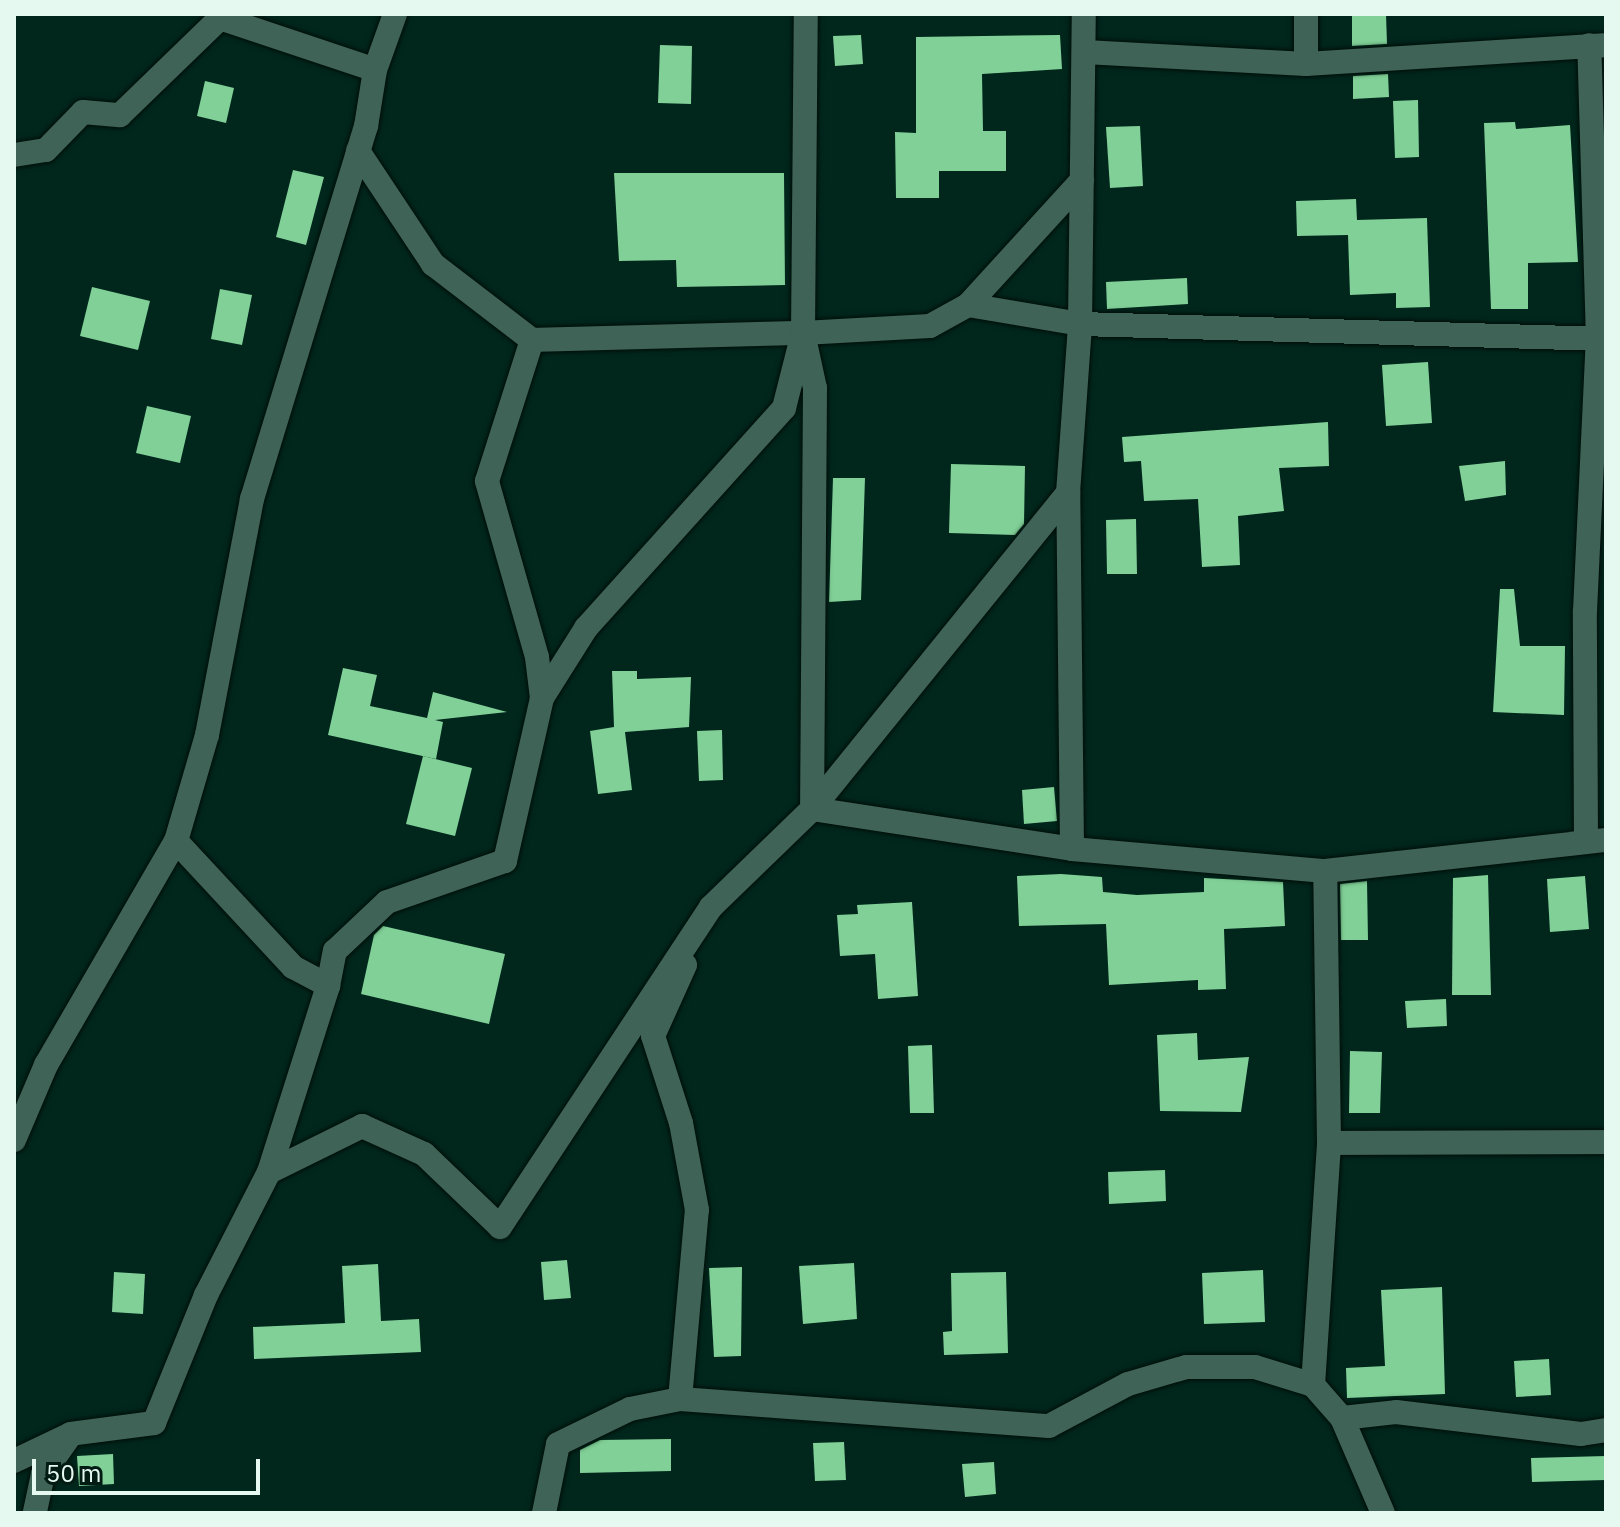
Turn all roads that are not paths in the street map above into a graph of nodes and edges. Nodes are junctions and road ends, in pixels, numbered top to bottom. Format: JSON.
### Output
{"nodes":[{"id":1,"x":395,"y":14,"type":"edge"},
{"id":2,"x":806,"y":14,"type":"edge"},
{"id":3,"x":1084,"y":14,"type":"edge"},
{"id":4,"x":1306,"y":14,"type":"edge"},
{"id":5,"x":1598,"y":45,"type":"edge"},
{"id":6,"x":1085,"y":52,"type":"junction"},
{"id":7,"x":1306,"y":64,"type":"junction"},
{"id":8,"x":375,"y":70,"type":"junction"},
{"id":9,"x":358,"y":151,"type":"junction"},
{"id":10,"x":14,"y":155,"type":"edge"},
{"id":11,"x":1082,"y":180,"type":"junction"},
{"id":12,"x":968,"y":305,"type":"junction"},
{"id":13,"x":1080,"y":324,"type":"junction"},
{"id":14,"x":803,"y":333,"type":"junction"},
{"id":15,"x":532,"y":340,"type":"junction"},
{"id":16,"x":1602,"y":340,"type":"edge"},
{"id":17,"x":1068,"y":493,"type":"junction"},
{"id":18,"x":1596,"y":610,"type":"edge"},
{"id":19,"x":542,"y":698,"type":"junction"},
{"id":20,"x":812,"y":809,"type":"junction"},
{"id":21,"x":1596,"y":840,"type":"edge"},
{"id":22,"x":176,"y":841,"type":"junction"},
{"id":23,"x":1072,"y":849,"type":"junction"},
{"id":24,"x":1325,"y":871,"type":"junction"},
{"id":25,"x":711,"y":907,"type":"junction"},
{"id":26,"x":328,"y":986,"type":"junction"},
{"id":27,"x":14,"y":1140,"type":"edge"},
{"id":28,"x":1606,"y":1142,"type":"edge"},
{"id":29,"x":1329,"y":1143,"type":"junction"},
{"id":30,"x":269,"y":1172,"type":"junction"},
{"id":31,"x":1313,"y":1385,"type":"junction"},
{"id":32,"x":680,"y":1399,"type":"junction"},
{"id":33,"x":1342,"y":1418,"type":"junction"},
{"id":34,"x":1606,"y":1430,"type":"edge"},
{"id":35,"x":71,"y":1434,"type":"junction"},
{"id":36,"x":14,"y":1461,"type":"edge"},
{"id":37,"x":35,"y":1513,"type":"edge"},
{"id":38,"x":544,"y":1513,"type":"edge"},
{"id":39,"x":1383,"y":1513,"type":"edge"}],
"edges":[{"from":1,"to":8,"type":"street"},
{"from":2,"to":14,"type":"street"},
{"from":3,"to":6,"type":"street"},
{"from":4,"to":7,"type":"street"},
{"from":5,"to":7,"type":"street"},
{"from":5,"to":16,"type":"street"},
{"from":6,"to":7,"type":"street"},
{"from":6,"to":11,"type":"street"},
{"from":8,"to":9,"type":"street"},
{"from":8,"to":10,"type":"street"},
{"from":9,"to":15,"type":"street"},
{"from":9,"to":22,"type":"street"},
{"from":11,"to":12,"type":"street"},
{"from":11,"to":13,"type":"street"},
{"from":12,"to":13,"type":"street"},
{"from":12,"to":14,"type":"street"},
{"from":13,"to":16,"type":"street"},
{"from":13,"to":17,"type":"street"},
{"from":14,"to":15,"type":"street"},
{"from":14,"to":19,"type":"street"},
{"from":14,"to":20,"type":"street"},
{"from":15,"to":19,"type":"street"},
{"from":16,"to":18,"type":"street"},
{"from":17,"to":20,"type":"street"},
{"from":17,"to":23,"type":"street"},
{"from":18,"to":21,"type":"street"},
{"from":19,"to":26,"type":"street"},
{"from":20,"to":23,"type":"street"},
{"from":20,"to":25,"type":"street"},
{"from":21,"to":24,"type":"street"},
{"from":22,"to":26,"type":"street"},
{"from":22,"to":27,"type":"street"},
{"from":23,"to":24,"type":"street"},
{"from":24,"to":29,"type":"street"},
{"from":25,"to":30,"type":"street"},
{"from":25,"to":32,"type":"street"},
{"from":26,"to":30,"type":"street"},
{"from":28,"to":29,"type":"street"},
{"from":29,"to":31,"type":"street"},
{"from":30,"to":35,"type":"street"},
{"from":31,"to":32,"type":"street"},
{"from":31,"to":33,"type":"street"},
{"from":32,"to":38,"type":"street"},
{"from":33,"to":34,"type":"street"},
{"from":33,"to":39,"type":"street"},
{"from":35,"to":36,"type":"street"},
{"from":35,"to":37,"type":"street"}]}
